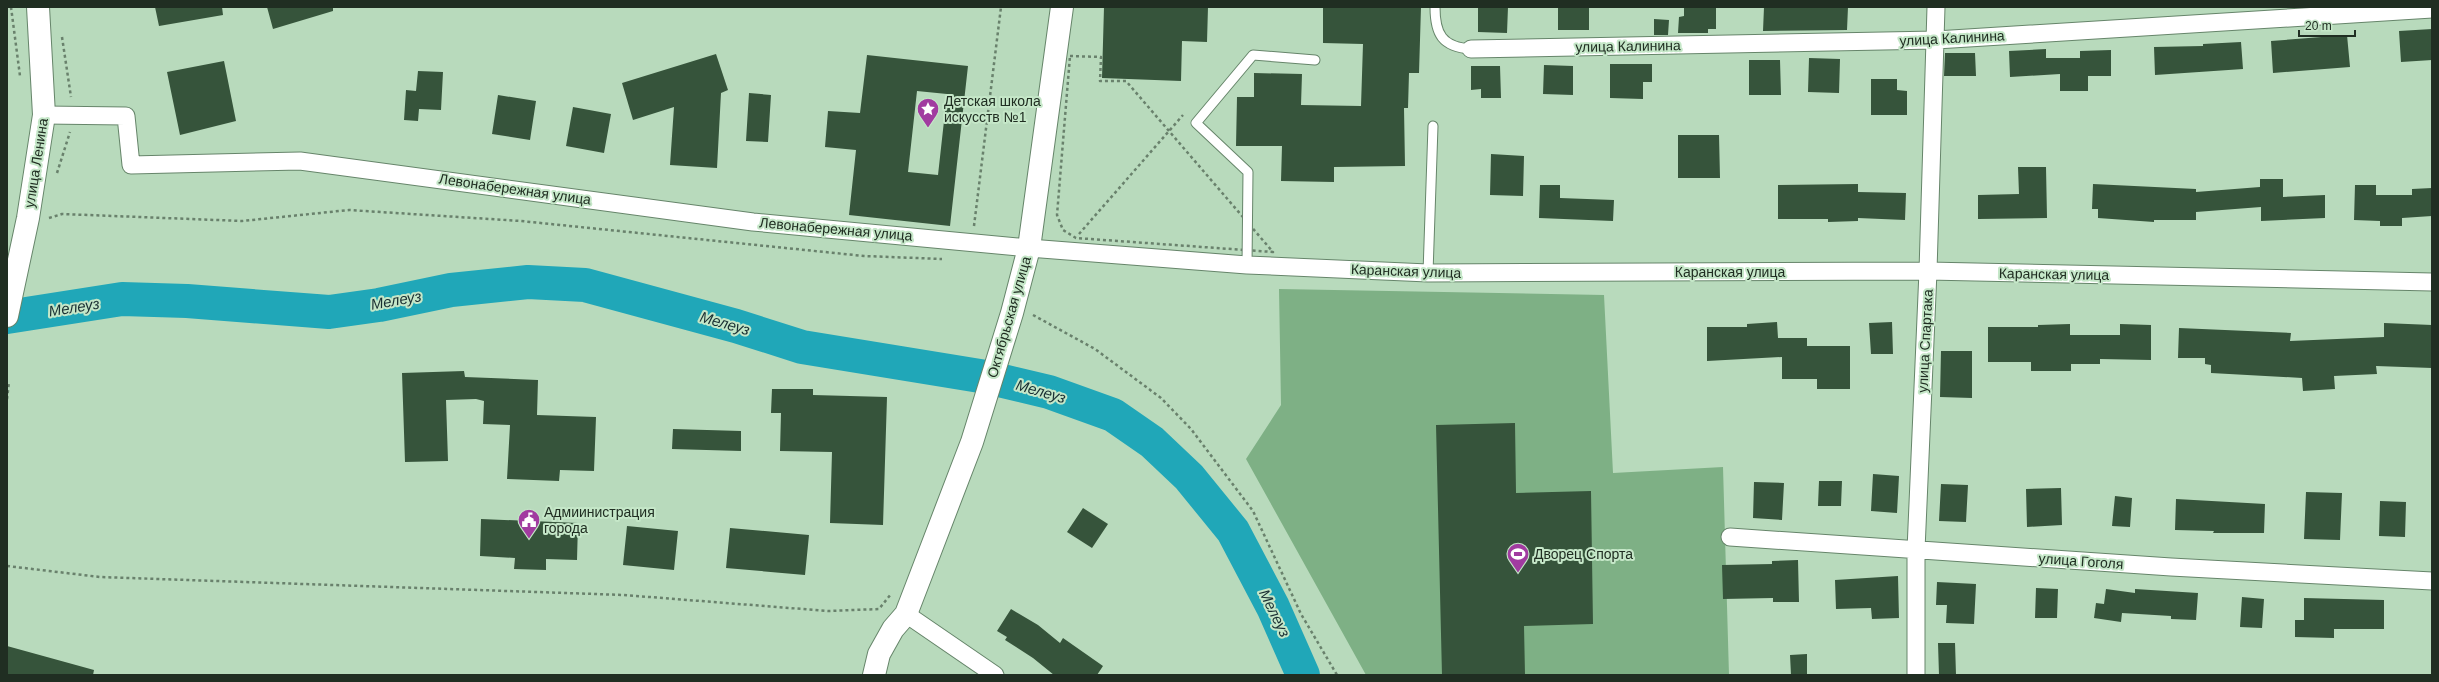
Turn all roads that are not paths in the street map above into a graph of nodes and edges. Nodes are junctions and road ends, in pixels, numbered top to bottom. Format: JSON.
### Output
{"nodes":[{"id":1,"x":38,"y":7,"type":"edge"},
{"id":2,"x":1062,"y":7,"type":"edge"},
{"id":3,"x":1435,"y":7,"type":"edge"},
{"id":4,"x":1936,"y":7,"type":"edge"},
{"id":5,"x":2432,"y":9,"type":"edge"},
{"id":6,"x":1936,"y":40,"type":"junction"},
{"id":7,"x":1471,"y":49,"type":"joint"},
{"id":8,"x":1315,"y":60,"type":"dead end"},
{"id":9,"x":44,"y":115,"type":"junction"},
{"id":10,"x":1433,"y":126,"type":"dead end"},
{"id":11,"x":1028,"y":248,"type":"junction"},
{"id":12,"x":1247,"y":265,"type":"junction"},
{"id":13,"x":1928,"y":271,"type":"junction"},
{"id":14,"x":1428,"y":273,"type":"junction"},
{"id":15,"x":2432,"y":282,"type":"edge"},
{"id":16,"x":7,"y":316,"type":"edge"},
{"id":17,"x":1730,"y":536,"type":"dead end"},
{"id":18,"x":1916,"y":550,"type":"junction"},
{"id":19,"x":2432,"y":581,"type":"edge"},
{"id":20,"x":906,"y":614,"type":"junction"},
{"id":21,"x":874,"y":675,"type":"edge"},
{"id":22,"x":994,"y":675,"type":"edge"},
{"id":23,"x":1916,"y":675,"type":"edge"}],
"edges":[{"from":1,"to":9,"type":"street","name":"улица Ленина"},
{"from":2,"to":11,"type":"street","name":"Октябрьская улица"},
{"from":3,"to":7,"type":"lane"},
{"from":4,"to":6,"type":"street","name":"улица Спартака"},
{"from":5,"to":6,"type":"street","name":"улица Калинина"},
{"from":6,"to":7,"type":"street","name":"улица Калинина"},
{"from":6,"to":13,"type":"street","name":"улица Спартака"},
{"from":8,"to":12,"type":"lane"},
{"from":9,"to":11,"type":"street","name":"Левонабережная улица"},
{"from":9,"to":16,"type":"street","name":"улица Ленина"},
{"from":10,"to":14,"type":"lane"},
{"from":11,"to":12,"type":"street","name":"Каранская улица"},
{"from":11,"to":20,"type":"street","name":"Октябрьская улица"},
{"from":12,"to":14,"type":"street","name":"Каранская улица"},
{"from":13,"to":14,"type":"street","name":"Каранская улица"},
{"from":13,"to":15,"type":"street","name":"Каранская улица"},
{"from":13,"to":18,"type":"street","name":"улица Спартака"},
{"from":17,"to":18,"type":"street","name":"улица Гоголя"},
{"from":18,"to":19,"type":"street","name":"улица Гоголя"},
{"from":18,"to":23,"type":"street","name":"улица Спартака"},
{"from":20,"to":21,"type":"street","name":"Октябрьская улица"},
{"from":20,"to":22,"type":"street"}]}
